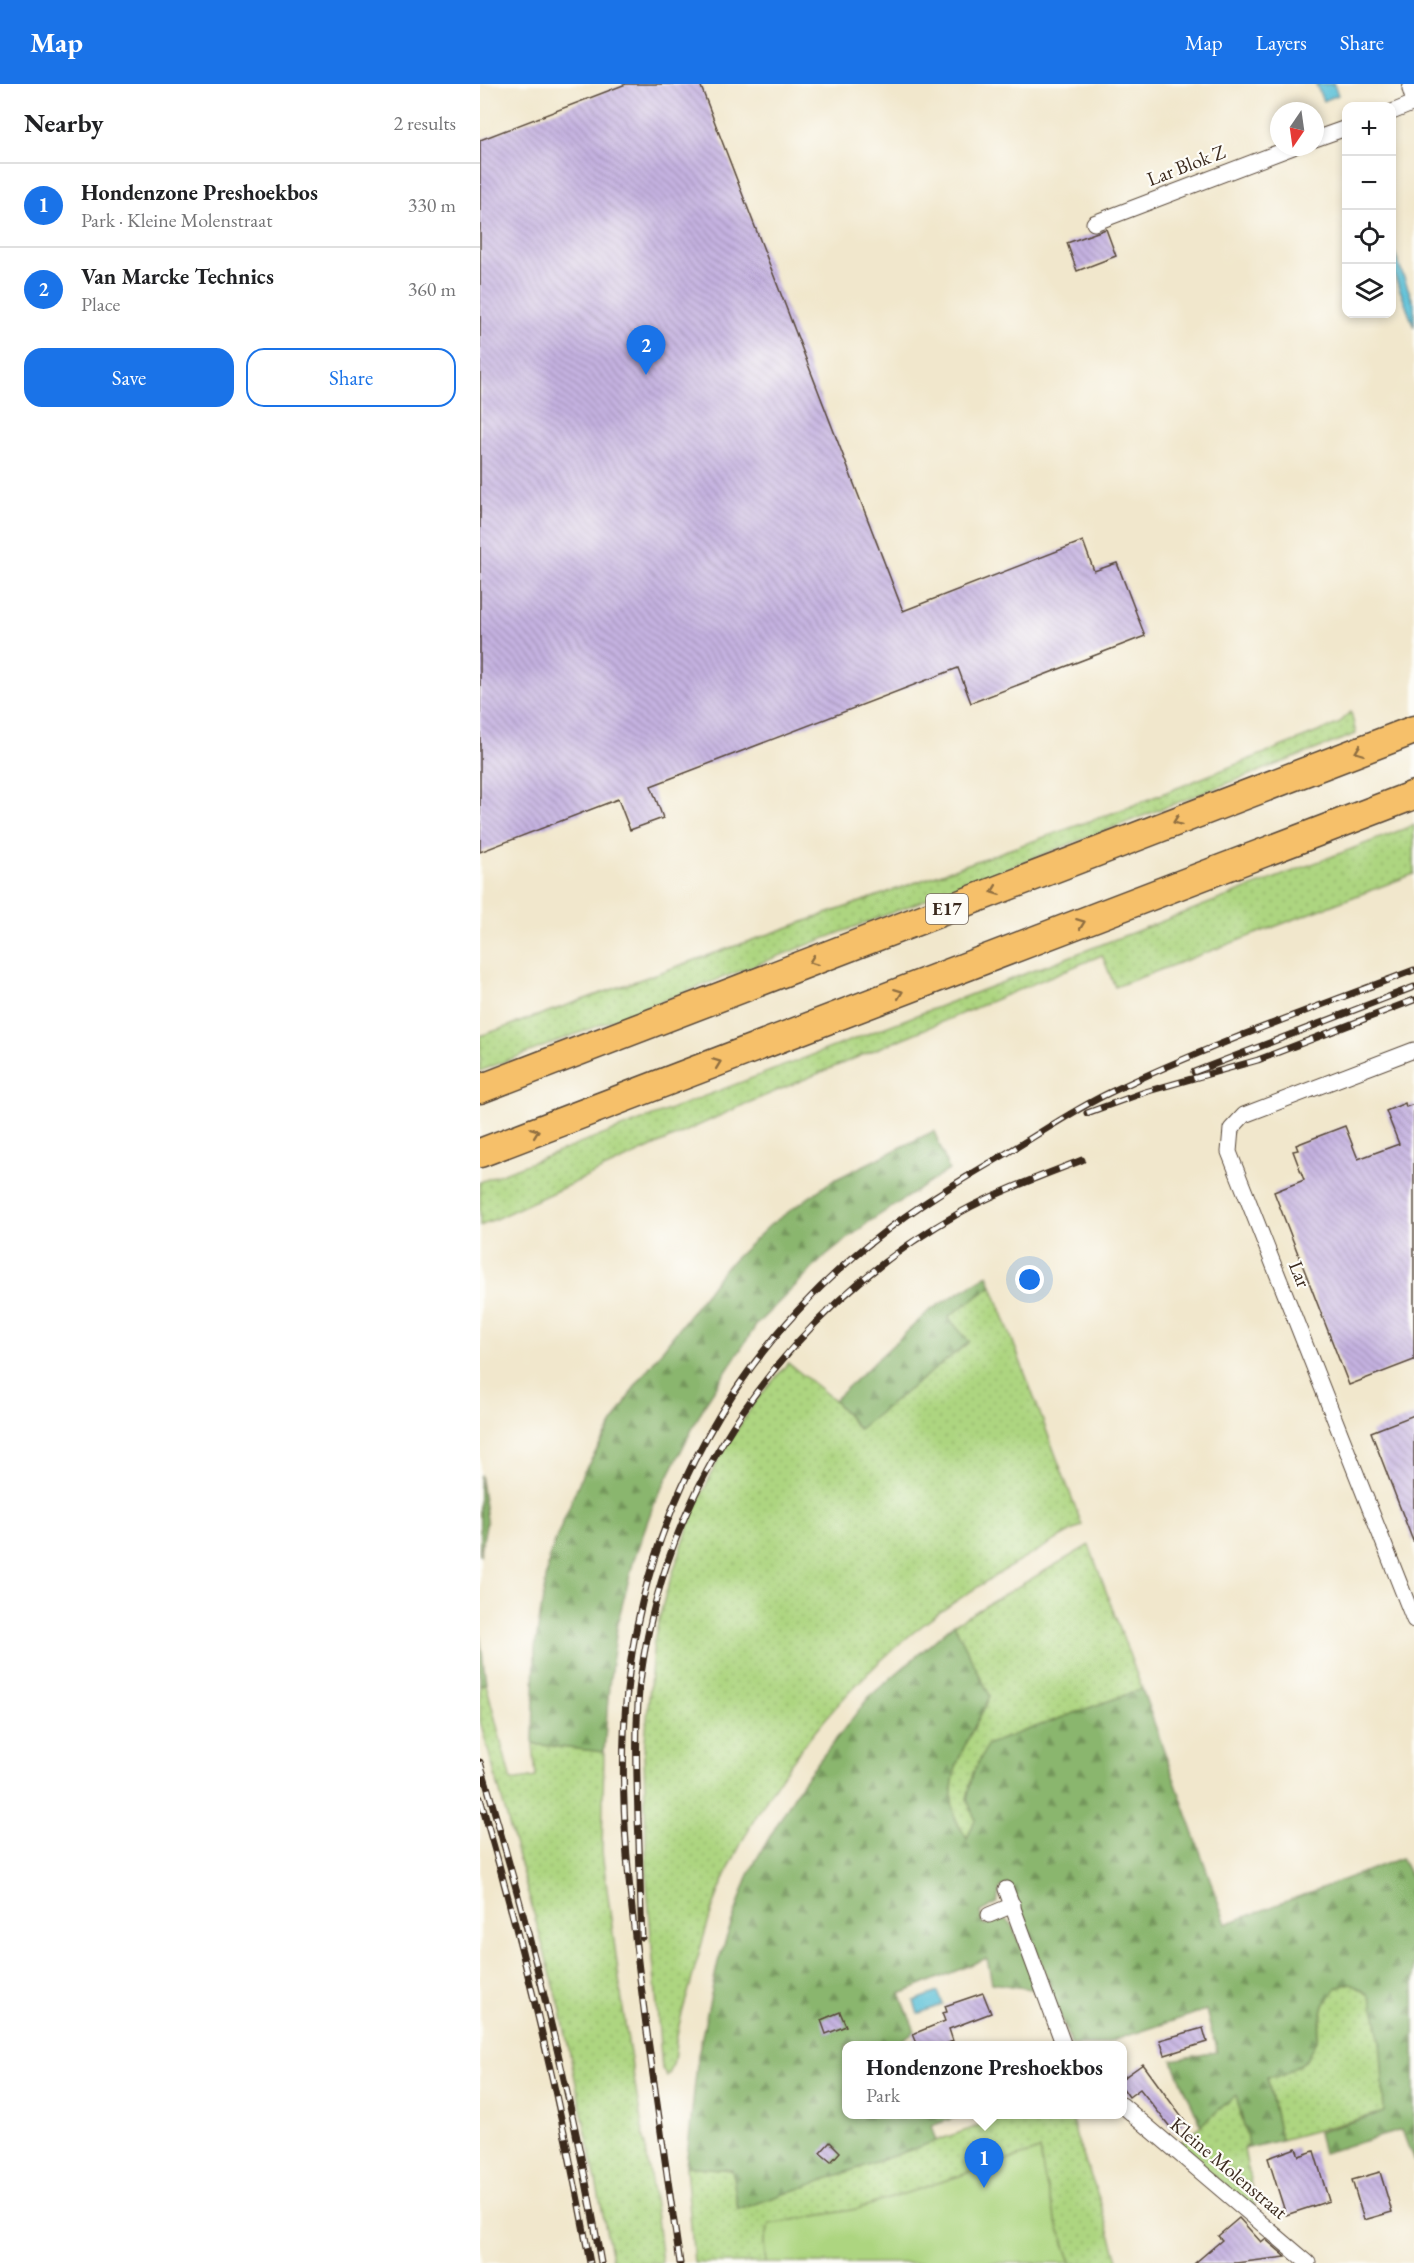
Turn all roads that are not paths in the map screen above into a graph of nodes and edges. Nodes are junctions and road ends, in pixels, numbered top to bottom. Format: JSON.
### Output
{"nodes":[{"id":1,"x":1412,"y":84,"type":"edge"},
{"id":2,"x":1414,"y":103,"type":"edge"},
{"id":3,"x":1396,"y":110,"type":"edge"},
{"id":4,"x":1342,"y":130,"type":"edge"},
{"id":5,"x":1324,"y":136,"type":"edge"},
{"id":6,"x":1270,"y":156,"type":"edge"},
{"id":7,"x":1094,"y":223,"type":"dead end"},
{"id":8,"x":1414,"y":730,"type":"edge"},
{"id":9,"x":1414,"y":795,"type":"edge"},
{"id":10,"x":1414,"y":1050,"type":"edge"},
{"id":11,"x":480,"y":1089,"type":"edge"},
{"id":12,"x":480,"y":1153,"type":"edge"},
{"id":13,"x":1414,"y":1620,"type":"edge"},
{"id":14,"x":1006,"y":1889,"type":"dead end"},
{"id":15,"x":1012,"y":1905,"type":"junction"},
{"id":16,"x":989,"y":1915,"type":"dead end"},
{"id":17,"x":1062,"y":2041,"type":"edge"},
{"id":18,"x":1127,"y":2109,"type":"edge"},
{"id":19,"x":1308,"y":2263,"type":"edge"}],
"edges":[{"from":1,"to":2,"type":"street"},
{"from":2,"to":3,"type":"street"},
{"from":4,"to":5,"type":"street"},
{"from":6,"to":7,"type":"street","name":"Lar Blok Z"},
{"from":8,"to":11,"type":"highway","number":"E17","one_way":true},
{"from":12,"to":9,"type":"highway","one_way":true},
{"from":10,"to":13,"type":"street","name":"Lar"},
{"from":14,"to":15,"type":"street"},
{"from":15,"to":16,"type":"street"},
{"from":15,"to":17,"type":"street"},
{"from":18,"to":19,"type":"street","name":"Kleine Molenstraat"}]}
